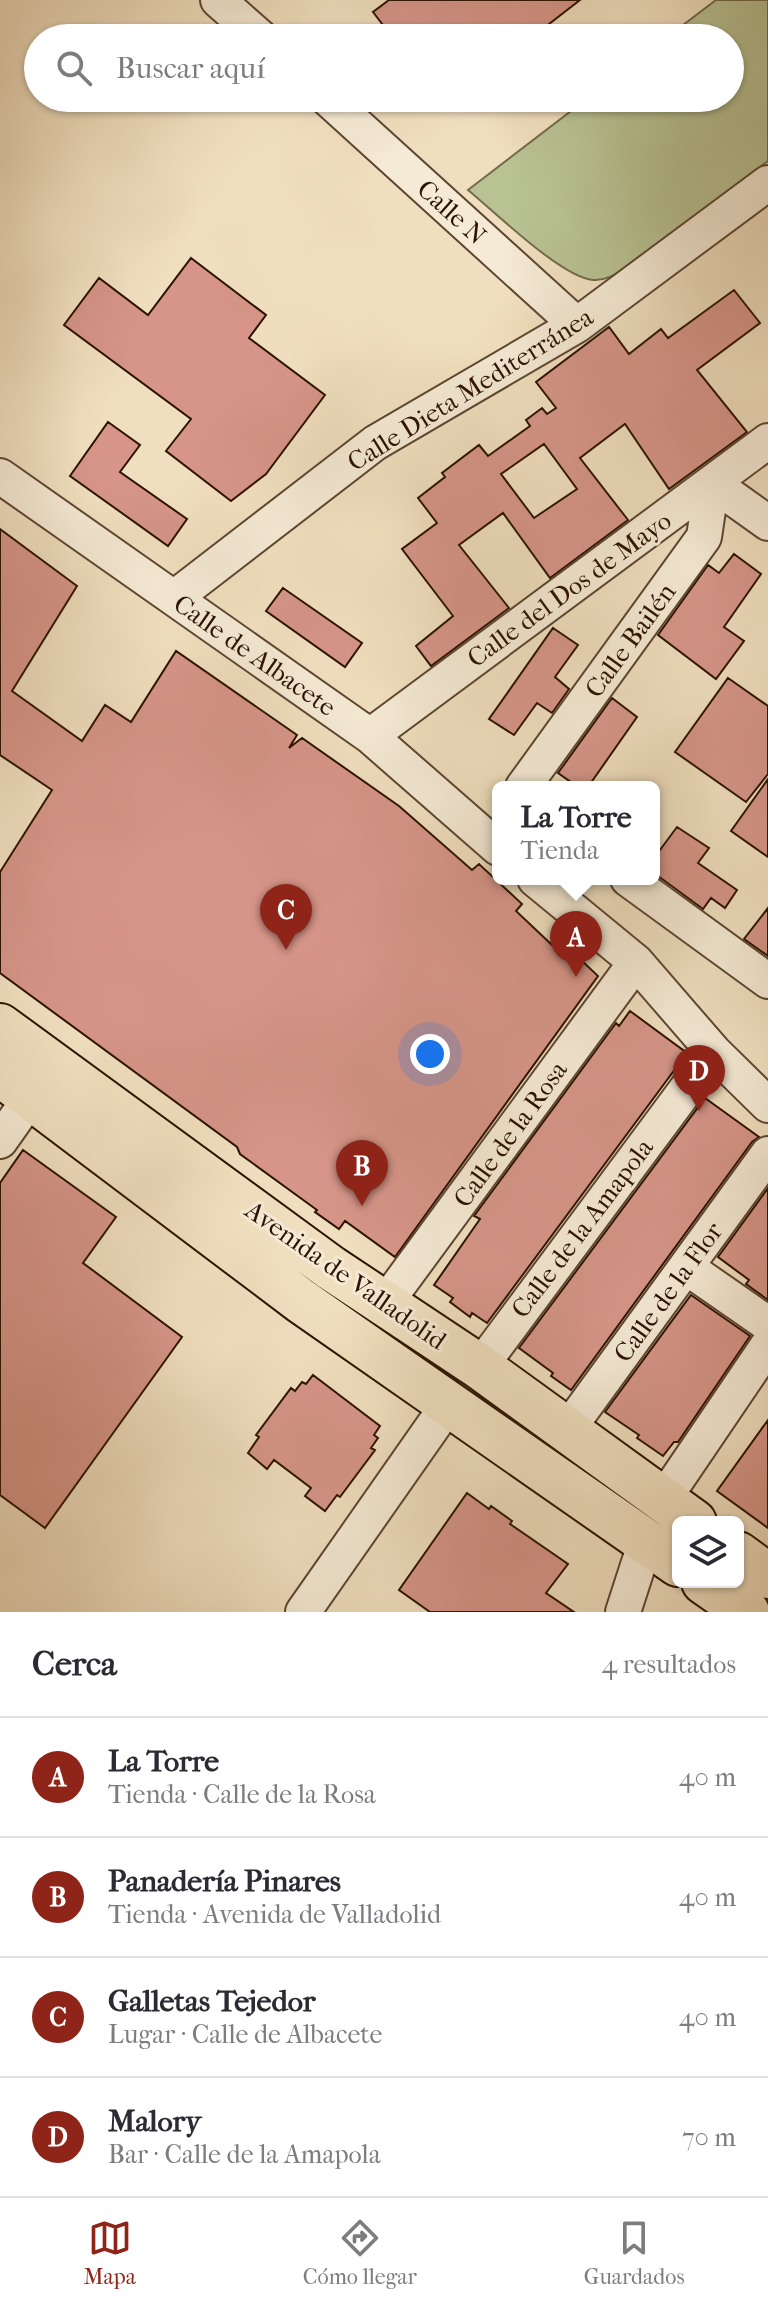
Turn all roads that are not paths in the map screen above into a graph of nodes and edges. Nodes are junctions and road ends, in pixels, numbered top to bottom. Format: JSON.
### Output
{"nodes":[{"id":1,"x":230,"y":1,"type":"edge"},
{"id":2,"x":249,"y":24,"type":"edge"},
{"id":3,"x":342,"y":112,"type":"edge"},
{"id":4,"x":768,"y":183,"type":"edge"},
{"id":5,"x":577,"y":325,"type":"junction"},
{"id":6,"x":768,"y":441,"type":"edge"},
{"id":7,"x":0,"y":476,"type":"edge"},
{"id":8,"x":712,"y":483,"type":"junction"},
{"id":9,"x":768,"y":523,"type":"edge"},
{"id":10,"x":174,"y":598,"type":"junction"},
{"id":11,"x":370,"y":736,"type":"junction"},
{"id":12,"x":527,"y":781,"type":"edge"},
{"id":13,"x":492,"y":834,"type":"edge"},
{"id":14,"x":542,"y":885,"type":"edge"},
{"id":15,"x":636,"y":885,"type":"edge"},
{"id":16,"x":636,"y":962,"type":"junction"},
{"id":17,"x":768,"y":981,"type":"edge"},
{"id":18,"x":0,"y":1026,"type":"edge"},
{"id":19,"x":714,"y":1052,"type":"junction"},
{"id":20,"x":16,"y":1086,"type":"edge"},
{"id":21,"x":768,"y":1105,"type":"edge"},
{"id":22,"x":0,"y":1141,"type":"edge"},
{"id":23,"x":768,"y":1154,"type":"edge"},
{"id":24,"x":686,"y":1267,"type":"junction"},
{"id":25,"x":384,"y":1305,"type":"junction"},
{"id":26,"x":768,"y":1324,"type":"edge"},
{"id":27,"x":768,"y":1345,"type":"edge"},
{"id":28,"x":480,"y":1367,"type":"junction"},
{"id":29,"x":450,"y":1402,"type":"junction"},
{"id":30,"x":568,"y":1429,"type":"junction"},
{"id":31,"x":679,"y":1511,"type":"edge"},
{"id":32,"x":662,"y":1552,"type":"edge"},
{"id":33,"x":744,"y":1558,"type":"edge"},
{"id":34,"x":768,"y":1576,"type":"edge"},
{"id":35,"x":713,"y":1588,"type":"edge"},
{"id":36,"x":303,"y":1612,"type":"edge"},
{"id":37,"x":623,"y":1612,"type":"edge"},
{"id":38,"x":747,"y":1612,"type":"edge"}],
"edges":[{"from":1,"to":2,"type":"street"},
{"from":3,"to":5,"type":"street","name":"Calle N"},
{"from":4,"to":5,"type":"street","name":"Calle Dieta Mediterránea"},
{"from":5,"to":10,"type":"street","name":"Calle Dieta Mediterránea"},
{"from":6,"to":8,"type":"street","name":"Calle del Dos de Mayo"},
{"from":7,"to":10,"type":"street","name":"Calle de Albacete"},
{"from":8,"to":9,"type":"street"},
{"from":8,"to":11,"type":"street","name":"Calle del Dos de Mayo"},
{"from":8,"to":12,"type":"street","name":"Calle Bailén"},
{"from":10,"to":11,"type":"street","name":"Calle de Albacete"},
{"from":11,"to":13,"type":"street","name":"Calle de Albacete"},
{"from":14,"to":16,"type":"street"},
{"from":15,"to":17,"type":"street"},
{"from":16,"to":19,"type":"street"},
{"from":16,"to":25,"type":"street","name":"Calle de la Rosa"},
{"from":18,"to":25,"type":"main road","name":"Avenida de Valladolid"},
{"from":19,"to":21,"type":"street"},
{"from":19,"to":28,"type":"street","name":"Calle de la Amapola"},
{"from":20,"to":22,"type":"street"},
{"from":20,"to":29,"type":"main road","name":"Avenida de Valladolid"},
{"from":23,"to":24,"type":"street","name":"Calle de la Flor"},
{"from":24,"to":26,"type":"street"},
{"from":24,"to":30,"type":"street","name":"Calle de la Flor"},
{"from":25,"to":28,"type":"main road","name":"Avenida de Valladolid"},
{"from":27,"to":31,"type":"street"},
{"from":28,"to":30,"type":"main road","name":"Avenida de Valladolid"},
{"from":29,"to":32,"type":"main road","name":"Avenida de Valladolid"},
{"from":29,"to":36,"type":"street"},
{"from":30,"to":31,"type":"main road","name":"Avenida de Valladolid"},
{"from":32,"to":37,"type":"street"},
{"from":33,"to":34,"type":"main road"},
{"from":35,"to":38,"type":"main road"}]}
